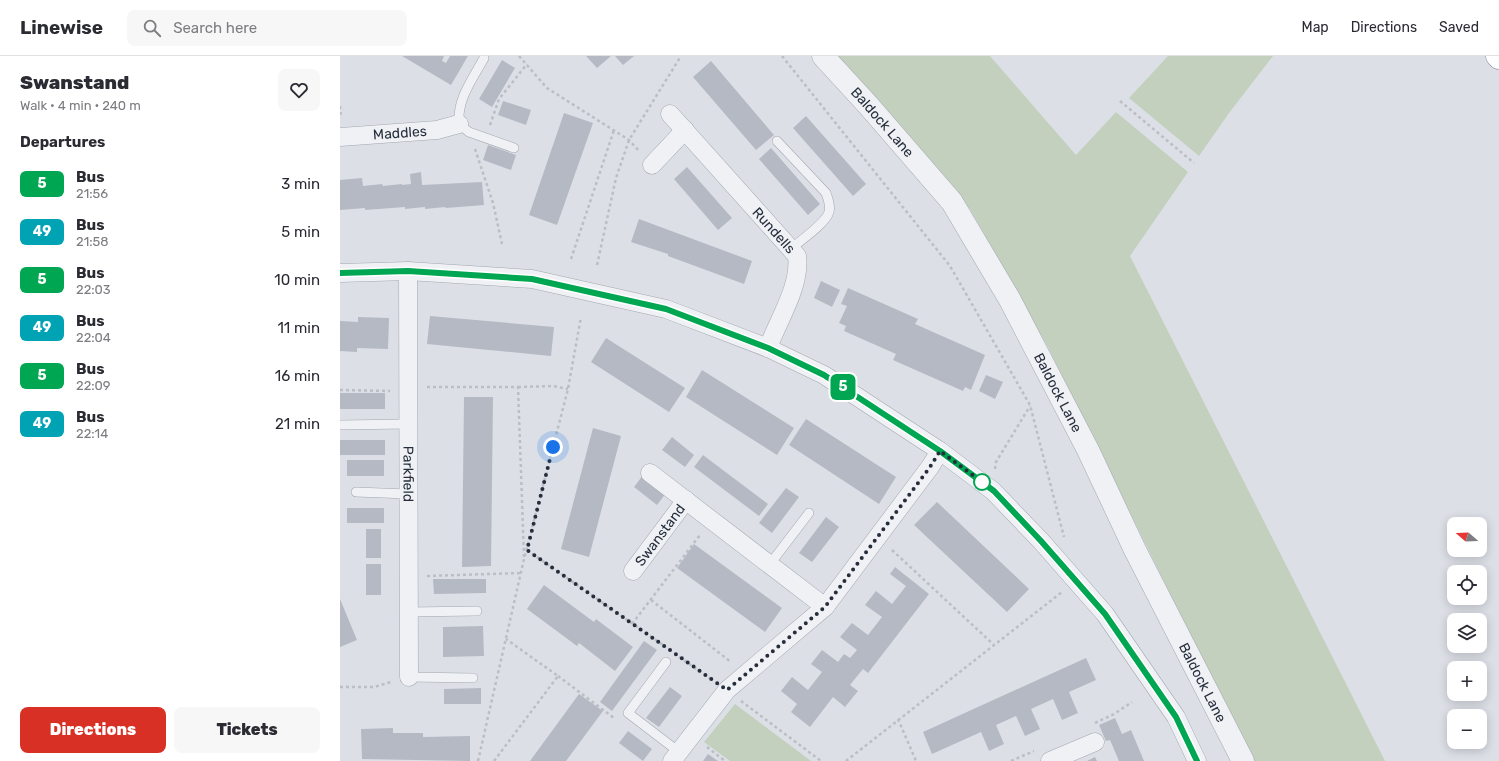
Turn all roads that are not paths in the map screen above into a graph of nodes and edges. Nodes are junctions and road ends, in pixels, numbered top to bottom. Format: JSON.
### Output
{"nodes":[{"id":1,"x":823,"y":56,"type":"edge"},
{"id":2,"x":484,"y":58,"type":"dead end"},
{"id":3,"x":670,"y":114,"type":"dead end"},
{"id":4,"x":459,"y":124,"type":"junction"},
{"id":5,"x":685,"y":130,"type":"junction"},
{"id":6,"x":340,"y":137,"type":"edge"},
{"id":7,"x":777,"y":141,"type":"dead end"},
{"id":8,"x":514,"y":148,"type":"dead end"},
{"id":9,"x":652,"y":164,"type":"road end"},
{"id":10,"x":792,"y":248,"type":"junction"},
{"id":11,"x":408,"y":271,"type":"junction"},
{"id":12,"x":340,"y":273,"type":"edge"},
{"id":13,"x":768,"y":348,"type":"junction"},
{"id":14,"x":408,"y":424,"type":"junction"},
{"id":15,"x":340,"y":425,"type":"edge"},
{"id":16,"x":940,"y":451,"type":"junction"},
{"id":17,"x":650,"y":473,"type":"dead end"},
{"id":18,"x":356,"y":492,"type":"dead end"},
{"id":19,"x":408,"y":494,"type":"junction"},
{"id":20,"x":686,"y":500,"type":"junction"},
{"id":21,"x":809,"y":513,"type":"dead end"},
{"id":22,"x":770,"y":564,"type":"junction"},
{"id":23,"x":633,"y":571,"type":"dead end"},
{"id":24,"x":825,"y":607,"type":"junction"},
{"id":25,"x":477,"y":611,"type":"dead end"},
{"id":26,"x":409,"y":612,"type":"junction"},
{"id":27,"x":666,"y":662,"type":"dead end"},
{"id":28,"x":409,"y":677,"type":"joint"},
{"id":29,"x":473,"y":678,"type":"dead end"},
{"id":30,"x":1094,"y":742,"type":"dead end"},
{"id":31,"x":675,"y":757,"type":"edge"},
{"id":32,"x":1050,"y":761,"type":"edge"},
{"id":33,"x":1197,"y":761,"type":"edge"},
{"id":34,"x":1243,"y":761,"type":"edge"}],
"edges":[{"from":1,"to":34,"type":"street","name":"Baldock Lane"},
{"from":2,"to":4,"type":"lane"},
{"from":3,"to":5,"type":"street","name":"Rundells"},
{"from":4,"to":6,"type":"street","name":"Maddles"},
{"from":4,"to":8,"type":"lane"},
{"from":5,"to":9,"type":"street"},
{"from":5,"to":10,"type":"street","name":"Rundells"},
{"from":7,"to":10,"type":"lane"},
{"from":10,"to":13,"type":"street","name":"Rundells"},
{"from":11,"to":12,"type":"street"},
{"from":11,"to":13,"type":"street"},
{"from":11,"to":14,"type":"street","name":"Parkfield"},
{"from":13,"to":16,"type":"street"},
{"from":14,"to":15,"type":"lane"},
{"from":14,"to":19,"type":"street","name":"Parkfield"},
{"from":16,"to":24,"type":"street"},
{"from":16,"to":33,"type":"street"},
{"from":17,"to":20,"type":"street","name":"Swanstand"},
{"from":18,"to":19,"type":"lane"},
{"from":19,"to":26,"type":"street","name":"Parkfield"},
{"from":20,"to":22,"type":"street","name":"Swanstand"},
{"from":20,"to":23,"type":"street","name":"Swanstand"},
{"from":21,"to":22,"type":"lane"},
{"from":22,"to":24,"type":"street","name":"Swanstand"},
{"from":24,"to":31,"type":"street"},
{"from":25,"to":26,"type":"lane"},
{"from":26,"to":28,"type":"street","name":"Parkfield"},
{"from":27,"to":31,"type":"lane"},
{"from":28,"to":29,"type":"lane"},
{"from":30,"to":32,"type":"street"}]}
